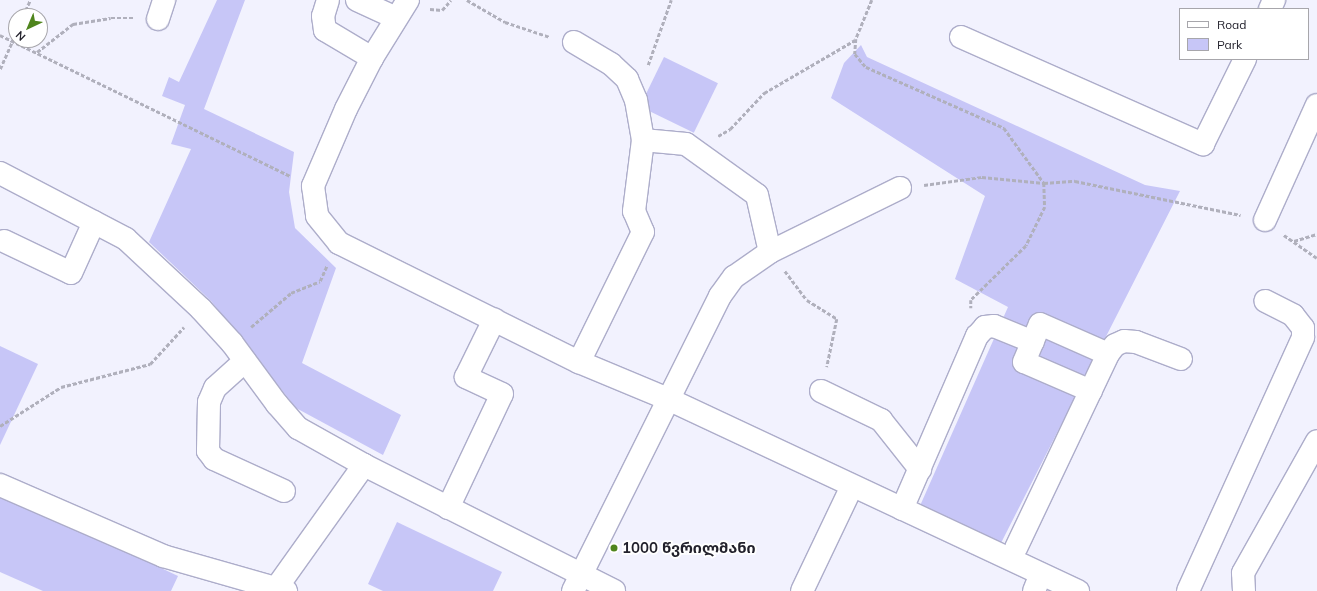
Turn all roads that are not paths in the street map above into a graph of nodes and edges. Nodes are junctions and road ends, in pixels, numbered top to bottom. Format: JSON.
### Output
{"nodes":[{"id":1,"x":327,"y":0,"type":"edge"},
{"id":2,"x":357,"y":0,"type":"edge"},
{"id":3,"x":402,"y":9,"type":"edge"},
{"id":4,"x":961,"y":37,"type":"dead end"},
{"id":5,"x":574,"y":42,"type":"road end"},
{"id":6,"x":372,"y":58,"type":"junction"},
{"id":7,"x":1245,"y":60,"type":"edge"},
{"id":8,"x":1317,"y":105,"type":"edge"},
{"id":9,"x":643,"y":140,"type":"junction"},
{"id":10,"x":0,"y":173,"type":"edge"},
{"id":11,"x":900,"y":188,"type":"road end"},
{"id":12,"x":1265,"y":220,"type":"road end"},
{"id":13,"x":94,"y":222,"type":"junction"},
{"id":14,"x":4,"y":241,"type":"dead end"},
{"id":15,"x":770,"y":252,"type":"junction"},
{"id":16,"x":1265,"y":302,"type":"dead end"},
{"id":17,"x":494,"y":320,"type":"junction"},
{"id":18,"x":1033,"y":342,"type":"junction"},
{"id":19,"x":1108,"y":354,"type":"junction"},
{"id":20,"x":1181,"y":359,"type":"dead end"},
{"id":21,"x":245,"y":361,"type":"junction"},
{"id":22,"x":579,"y":362,"type":"junction"},
{"id":23,"x":821,"y":391,"type":"road end"},
{"id":24,"x":1091,"y":391,"type":"junction"},
{"id":25,"x":668,"y":399,"type":"junction"},
{"id":26,"x":1317,"y":441,"type":"edge"},
{"id":27,"x":364,"y":465,"type":"junction"},
{"id":28,"x":920,"y":469,"type":"junction"},
{"id":29,"x":0,"y":485,"type":"edge"},
{"id":30,"x":852,"y":486,"type":"junction"},
{"id":31,"x":284,"y":492,"type":"dead end"},
{"id":32,"x":448,"y":508,"type":"junction"},
{"id":33,"x":902,"y":509,"type":"junction"},
{"id":34,"x":1016,"y":548,"type":"dead end"},
{"id":35,"x":1038,"y":582,"type":"edge"},
{"id":36,"x":577,"y":583,"type":"edge"},
{"id":37,"x":282,"y":589,"type":"edge"},
{"id":38,"x":614,"y":591,"type":"edge"},
{"id":39,"x":802,"y":591,"type":"edge"},
{"id":40,"x":1078,"y":591,"type":"edge"},
{"id":41,"x":1188,"y":591,"type":"edge"},
{"id":42,"x":1244,"y":591,"type":"edge"}],
"edges":[{"from":1,"to":6,"type":"lane"},
{"from":2,"to":3,"type":"lane"},
{"from":3,"to":6,"type":"lane"},
{"from":4,"to":7,"type":"lane"},
{"from":5,"to":9,"type":"lane"},
{"from":6,"to":17,"type":"lane"},
{"from":8,"to":12,"type":"lane"},
{"from":9,"to":15,"type":"lane"},
{"from":9,"to":22,"type":"lane"},
{"from":10,"to":13,"type":"lane"},
{"from":11,"to":15,"type":"lane"},
{"from":13,"to":14,"type":"lane"},
{"from":13,"to":21,"type":"lane"},
{"from":15,"to":25,"type":"lane"},
{"from":16,"to":41,"type":"lane"},
{"from":17,"to":22,"type":"lane"},
{"from":17,"to":32,"type":"lane"},
{"from":18,"to":19,"type":"lane"},
{"from":18,"to":24,"type":"lane"},
{"from":18,"to":28,"type":"lane"},
{"from":19,"to":20,"type":"lane"},
{"from":19,"to":24,"type":"lane"},
{"from":21,"to":27,"type":"lane"},
{"from":21,"to":31,"type":"lane"},
{"from":22,"to":25,"type":"lane"},
{"from":23,"to":28,"type":"lane"},
{"from":24,"to":34,"type":"lane"},
{"from":25,"to":30,"type":"lane"},
{"from":25,"to":36,"type":"lane"},
{"from":26,"to":42,"type":"lane"},
{"from":27,"to":32,"type":"lane"},
{"from":27,"to":37,"type":"lane"},
{"from":28,"to":33,"type":"lane"},
{"from":29,"to":37,"type":"lane"},
{"from":30,"to":33,"type":"lane"},
{"from":30,"to":39,"type":"lane"},
{"from":32,"to":36,"type":"lane"},
{"from":33,"to":35,"type":"lane"},
{"from":35,"to":40,"type":"lane"},
{"from":36,"to":38,"type":"lane"}]}
